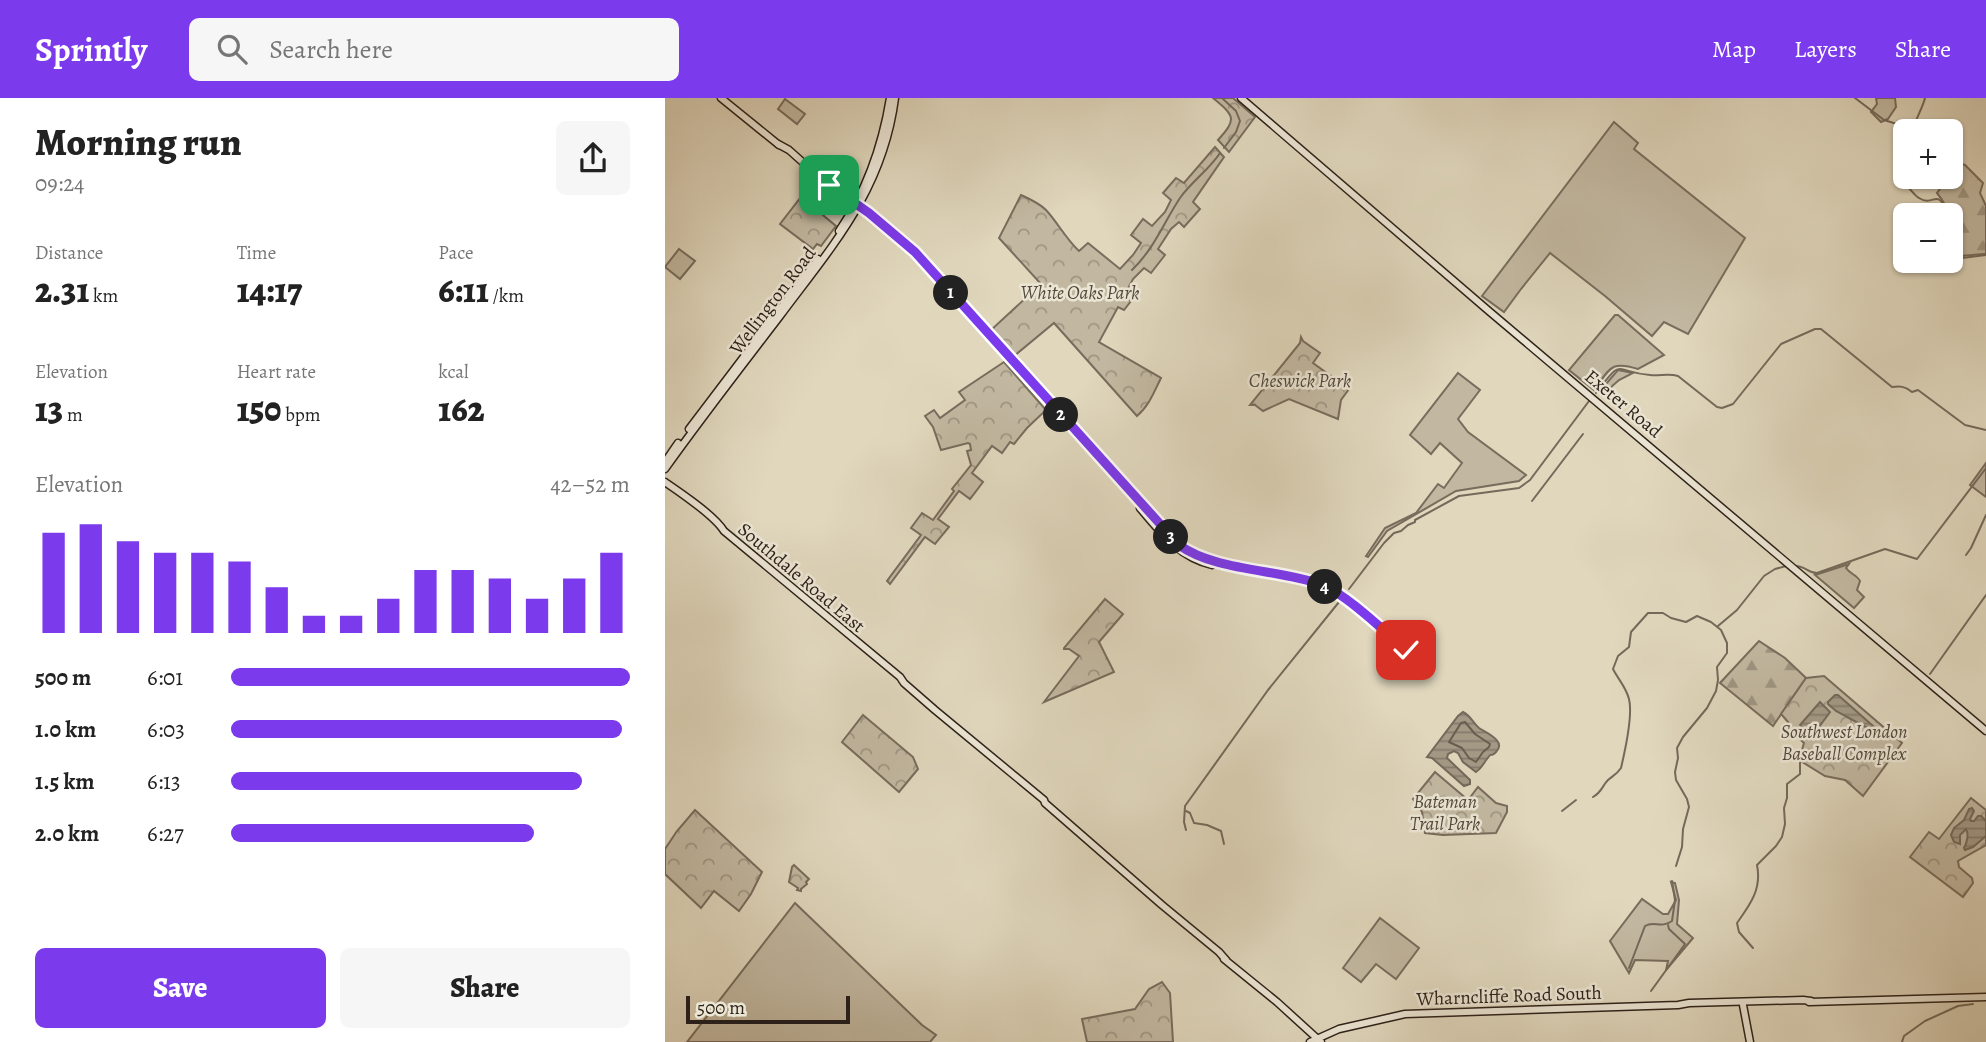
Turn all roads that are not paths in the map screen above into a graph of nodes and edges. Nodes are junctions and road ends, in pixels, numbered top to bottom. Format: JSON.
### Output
{"nodes":[{"id":1,"x":721,"y":98,"type":"edge"},
{"id":2,"x":893,"y":98,"type":"edge"},
{"id":3,"x":1241,"y":98,"type":"edge"},
{"id":4,"x":857,"y":206,"type":"junction"},
{"id":5,"x":696,"y":423,"type":"junction"},
{"id":6,"x":665,"y":462,"type":"edge"},
{"id":7,"x":666,"y":479,"type":"edge"},
{"id":8,"x":1411,"y":654,"type":"dead end"},
{"id":9,"x":1986,"y":731,"type":"edge"},
{"id":10,"x":1986,"y":996,"type":"edge"},
{"id":11,"x":1811,"y":1002,"type":"junction"},
{"id":12,"x":1678,"y":1005,"type":"junction"},
{"id":13,"x":1742,"y":1005,"type":"junction"},
{"id":14,"x":1321,"y":1040,"type":"edge"},
{"id":15,"x":1310,"y":1042,"type":"edge"},
{"id":16,"x":1748,"y":1042,"type":"edge"}],
"edges":[{"from":1,"to":4,"type":"main road"},
{"from":2,"to":4,"type":"main road","name":"Wellington Road"},
{"from":3,"to":9,"type":"main road","name":"Exeter Road"},
{"from":4,"to":5,"type":"main road","name":"Wellington Road"},
{"from":4,"to":8,"type":"main road"},
{"from":5,"to":6,"type":"main road","name":"Wellington Road"},
{"from":5,"to":7,"type":"main road","name":"Wellington Road"},
{"from":7,"to":14,"type":"main road","name":"Southdale Road East"},
{"from":10,"to":11,"type":"main road","name":"Wharncliffe Road South"},
{"from":11,"to":12,"type":"main road","name":"Wharncliffe Road South"},
{"from":11,"to":13,"type":"main road","name":"Wharncliffe Road South"},
{"from":12,"to":13,"type":"main road","name":"Wharncliffe Road South"},
{"from":12,"to":14,"type":"main road","name":"Wharncliffe Road South"},
{"from":13,"to":16,"type":"main road"},
{"from":14,"to":15,"type":"main road","name":"Wharncliffe Road South"}]}
